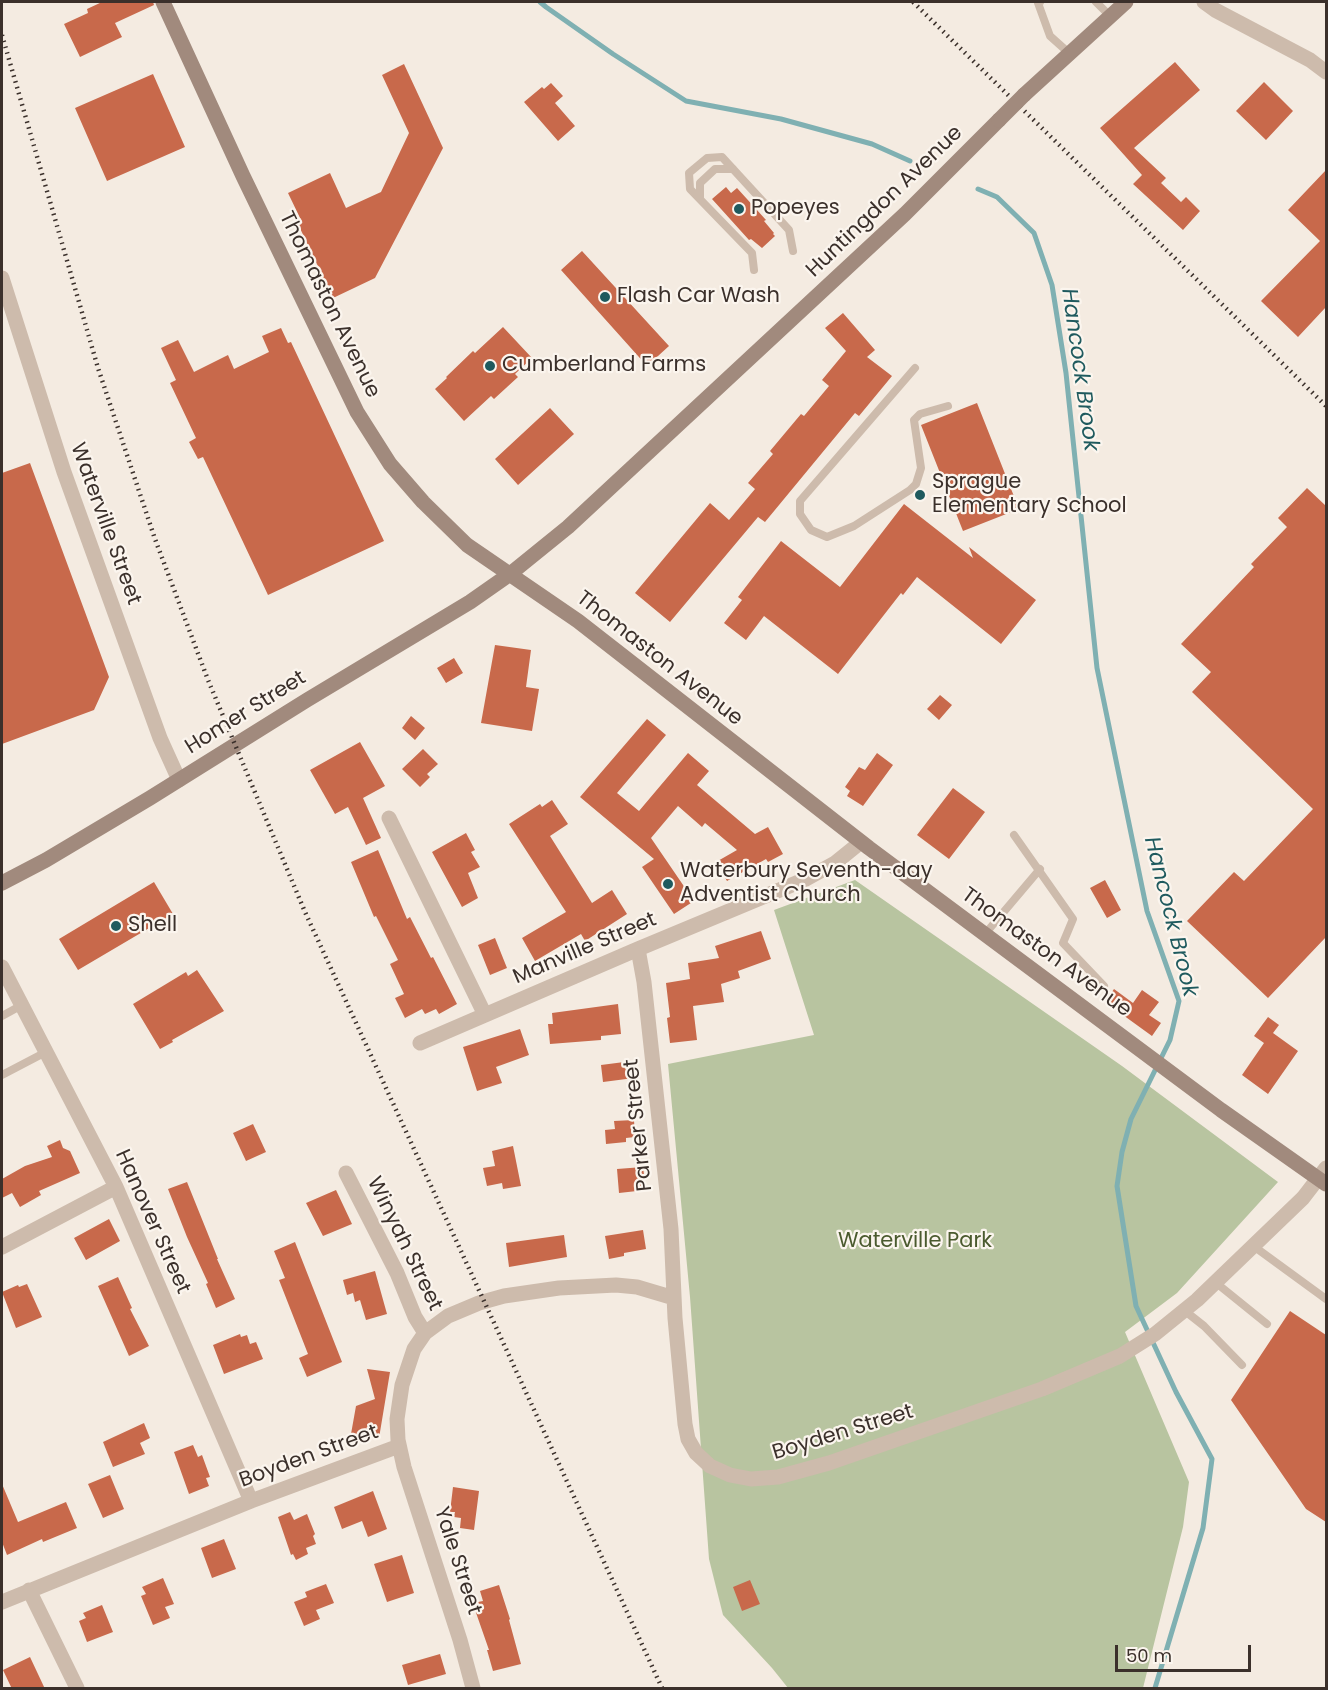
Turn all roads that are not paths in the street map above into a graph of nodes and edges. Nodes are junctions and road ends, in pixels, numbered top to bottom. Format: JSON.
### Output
{"nodes":[{"id":1,"x":164,"y":2,"type":"edge"},
{"id":2,"x":1038,"y":2,"type":"edge"},
{"id":3,"x":1096,"y":2,"type":"edge"},
{"id":4,"x":1126,"y":2,"type":"edge"},
{"id":5,"x":1204,"y":2,"type":"edge"},
{"id":6,"x":1110,"y":16,"type":"junction"},
{"id":7,"x":1069,"y":53,"type":"junction"},
{"id":8,"x":1326,"y":72,"type":"edge"},
{"id":9,"x":733,"y":169,"type":"junction"},
{"id":10,"x":700,"y":199,"type":"junction"},
{"id":11,"x":793,"y":251,"type":"dead end"},
{"id":12,"x":754,"y":270,"type":"dead end"},
{"id":13,"x":2,"y":279,"type":"edge"},
{"id":14,"x":915,"y":368,"type":"dead end"},
{"id":15,"x":948,"y":406,"type":"dead end"},
{"id":16,"x":510,"y":574,"type":"junction"},
{"id":17,"x":179,"y":780,"type":"junction"},
{"id":18,"x":389,"y":818,"type":"dead end"},
{"id":19,"x":1014,"y":835,"type":"dead end"},
{"id":20,"x":861,"y":842,"type":"junction"},
{"id":21,"x":1040,"y":869,"type":"junction"},
{"id":22,"x":2,"y":883,"type":"edge"},
{"id":23,"x":985,"y":934,"type":"junction"},
{"id":24,"x":638,"y":949,"type":"junction"},
{"id":25,"x":2,"y":967,"type":"edge"},
{"id":26,"x":1104,"y":986,"type":"dead end"},
{"id":27,"x":22,"y":1005,"type":"junction"},
{"id":28,"x":485,"y":1015,"type":"junction"},
{"id":29,"x":2,"y":1016,"type":"edge"},
{"id":30,"x":420,"y":1044,"type":"dead end"},
{"id":31,"x":46,"y":1052,"type":"junction"},
{"id":32,"x":2,"y":1075,"type":"edge"},
{"id":33,"x":346,"y":1173,"type":"dead end"},
{"id":34,"x":1324,"y":1177,"type":"edge"},
{"id":35,"x":116,"y":1187,"type":"junction"},
{"id":36,"x":1252,"y":1245,"type":"junction"},
{"id":37,"x":2,"y":1247,"type":"edge"},
{"id":38,"x":1215,"y":1282,"type":"junction"},
{"id":39,"x":674,"y":1298,"type":"junction"},
{"id":40,"x":1326,"y":1299,"type":"edge"},
{"id":41,"x":1185,"y":1311,"type":"junction"},
{"id":42,"x":1267,"y":1324,"type":"dead end"},
{"id":43,"x":425,"y":1333,"type":"junction"},
{"id":44,"x":1242,"y":1365,"type":"dead end"},
{"id":45,"x":399,"y":1446,"type":"junction"},
{"id":46,"x":251,"y":1501,"type":"junction"},
{"id":47,"x":29,"y":1590,"type":"junction"},
{"id":48,"x":2,"y":1602,"type":"edge"},
{"id":49,"x":77,"y":1689,"type":"edge"},
{"id":50,"x":473,"y":1689,"type":"edge"}],
"edges":[{"from":1,"to":16,"type":"main road","name":"Thomaston Avenue"},
{"from":2,"to":7,"type":"lane"},
{"from":3,"to":6,"type":"lane"},
{"from":4,"to":6,"type":"main road","name":"Huntingdon Avenue"},
{"from":5,"to":8,"type":"street"},
{"from":6,"to":7,"type":"main road","name":"Huntingdon Avenue"},
{"from":7,"to":16,"type":"main road","name":"Huntingdon Avenue","bridge":true},
{"from":9,"to":10,"type":"lane"},
{"from":9,"to":10,"type":"lane"},
{"from":9,"to":11,"type":"lane"},
{"from":10,"to":12,"type":"lane"},
{"from":13,"to":17,"type":"street","name":"Waterville Street"},
{"from":14,"to":15,"type":"lane"},
{"from":16,"to":17,"type":"main road","name":"Homer Street"},
{"from":16,"to":20,"type":"main road","name":"Thomaston Avenue"},
{"from":17,"to":22,"type":"main road","name":"Homer Street"},
{"from":18,"to":28,"type":"street"},
{"from":19,"to":21,"type":"lane"},
{"from":20,"to":23,"type":"main road","name":"Thomaston Avenue"},
{"from":20,"to":24,"type":"street","name":"Manville Street"},
{"from":21,"to":23,"type":"lane"},
{"from":21,"to":26,"type":"lane"},
{"from":23,"to":34,"type":"main road","name":"Thomaston Avenue"},
{"from":24,"to":28,"type":"street","name":"Manville Street"},
{"from":24,"to":39,"type":"street","name":"Parker Street"},
{"from":25,"to":27,"type":"street","name":"Hanover Street"},
{"from":27,"to":29,"type":"lane"},
{"from":27,"to":31,"type":"street","name":"Hanover Street"},
{"from":28,"to":30,"type":"street","name":"Manville Street"},
{"from":31,"to":32,"type":"lane"},
{"from":31,"to":35,"type":"street","name":"Hanover Street"},
{"from":33,"to":43,"type":"street","name":"Winyah Street"},
{"from":34,"to":36,"type":"street","name":"Boyden Street"},
{"from":35,"to":37,"type":"street"},
{"from":35,"to":46,"type":"street","name":"Hanover Street"},
{"from":36,"to":38,"type":"street","name":"Boyden Street"},
{"from":36,"to":40,"type":"lane"},
{"from":38,"to":41,"type":"street","name":"Boyden Street"},
{"from":38,"to":42,"type":"lane"},
{"from":39,"to":41,"type":"street","name":"Boyden Street"},
{"from":39,"to":43,"type":"street","name":"Boyden Street"},
{"from":41,"to":44,"type":"lane"},
{"from":43,"to":45,"type":"street","name":"Boyden Street"},
{"from":45,"to":46,"type":"street","name":"Boyden Street"},
{"from":45,"to":50,"type":"street","name":"Yale Street"},
{"from":46,"to":47,"type":"street","name":"Boyden Street"},
{"from":47,"to":48,"type":"street","name":"Boyden Street"},
{"from":47,"to":49,"type":"street"}]}
